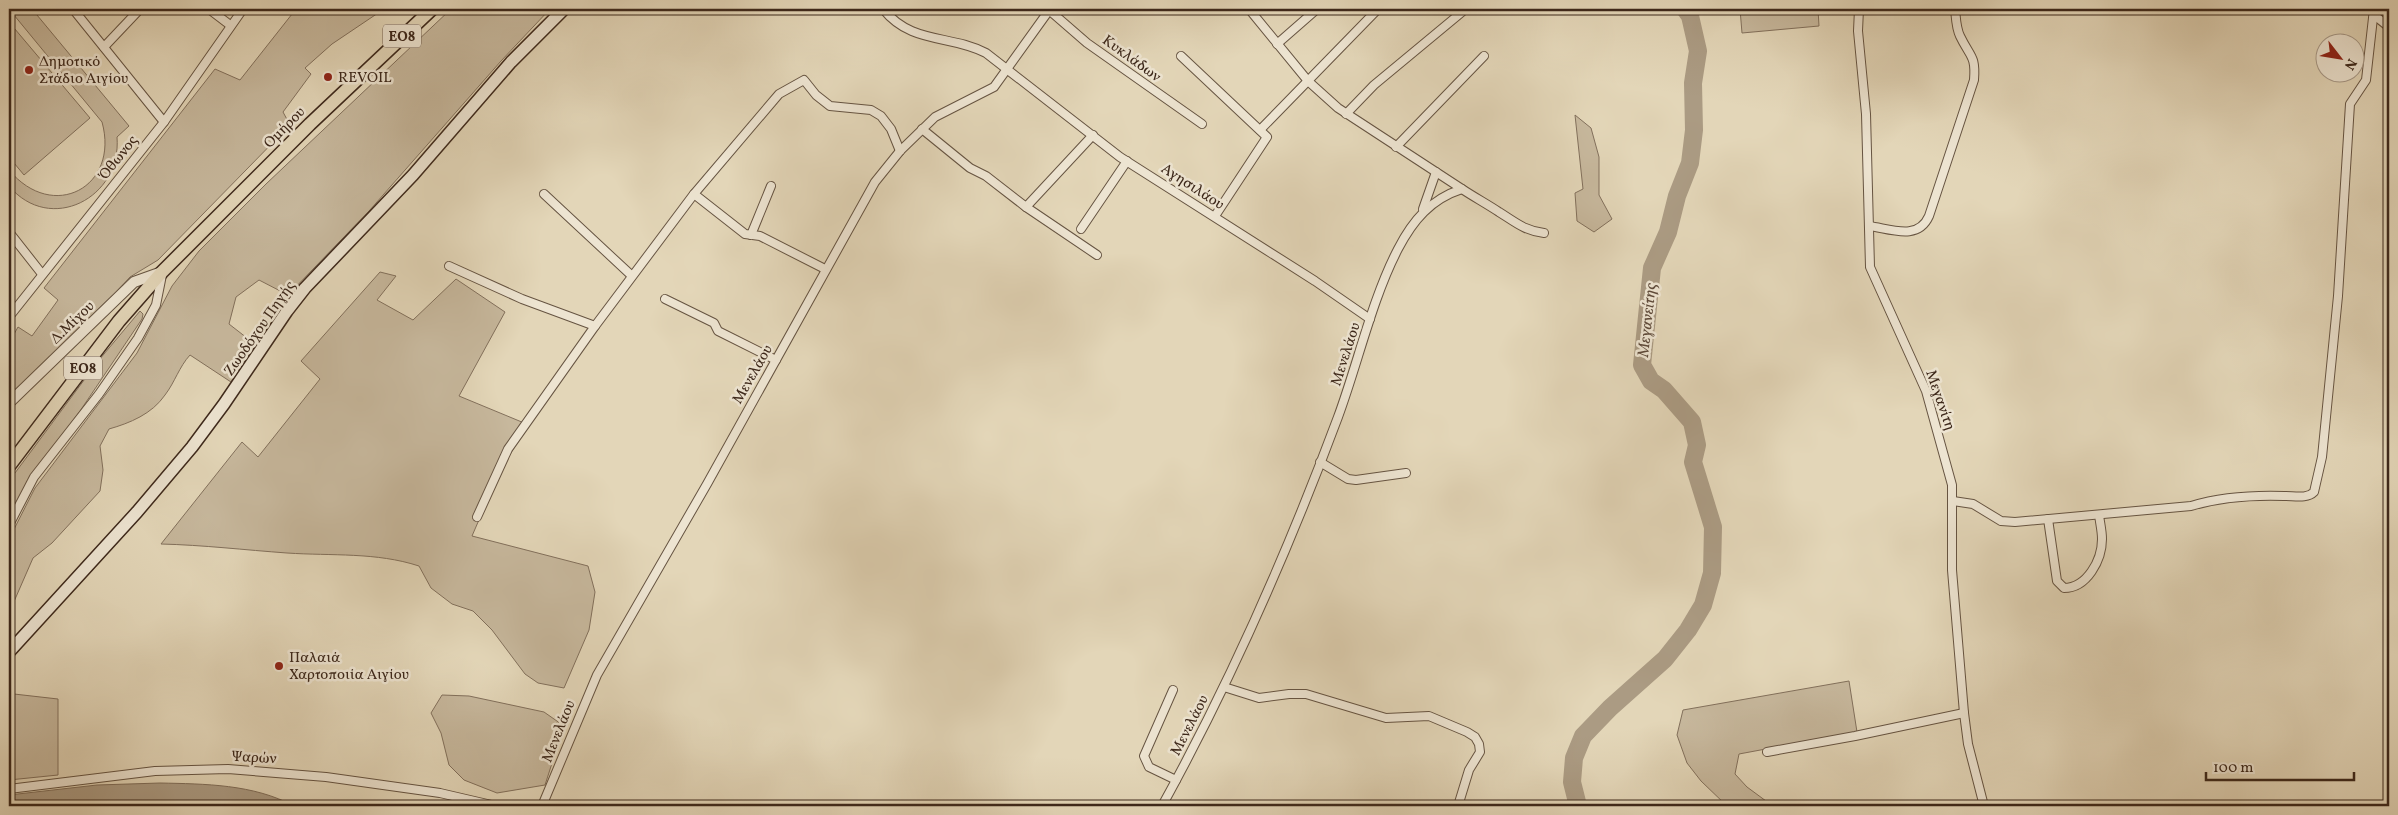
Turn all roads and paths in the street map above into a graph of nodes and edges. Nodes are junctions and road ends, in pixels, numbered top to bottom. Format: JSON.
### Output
{"nodes":[{"id":1,"x":73,"y":9,"type":"edge"},
{"id":2,"x":140,"y":9,"type":"edge"},
{"id":3,"x":209,"y":9,"type":"edge"},
{"id":4,"x":243,"y":9,"type":"edge"},
{"id":5,"x":432,"y":9,"type":"edge"},
{"id":6,"x":564,"y":9,"type":"edge"},
{"id":7,"x":883,"y":9,"type":"edge"},
{"id":8,"x":1050,"y":9,"type":"edge"},
{"id":9,"x":1249,"y":9,"type":"edge"},
{"id":10,"x":1317,"y":9,"type":"edge"},
{"id":11,"x":1378,"y":9,"type":"edge"},
{"id":12,"x":1858,"y":9,"type":"edge"},
{"id":13,"x":1955,"y":9,"type":"edge"},
{"id":14,"x":1462,"y":12,"type":"dead end"},
{"id":15,"x":2374,"y":12,"type":"edge"},
{"id":16,"x":230,"y":25,"type":"junction"},
{"id":17,"x":2389,"y":27,"type":"edge"},
{"id":18,"x":1277,"y":44,"type":"junction"},
{"id":19,"x":104,"y":47,"type":"junction"},
{"id":20,"x":1181,"y":56,"type":"dead end"},
{"id":21,"x":1484,"y":56,"type":"dead end"},
{"id":22,"x":1006,"y":68,"type":"junction"},
{"id":23,"x":1308,"y":81,"type":"junction"},
{"id":24,"x":1346,"y":114,"type":"junction"},
{"id":25,"x":164,"y":122,"type":"junction"},
{"id":26,"x":1202,"y":124,"type":"dead end"},
{"id":27,"x":922,"y":129,"type":"junction"},
{"id":28,"x":1260,"y":130,"type":"junction"},
{"id":29,"x":1092,"y":135,"type":"junction"},
{"id":30,"x":1396,"y":147,"type":"junction"},
{"id":31,"x":900,"y":151,"type":"junction"},
{"id":32,"x":1127,"y":161,"type":"junction"},
{"id":33,"x":1436,"y":172,"type":"junction"},
{"id":34,"x":772,"y":186,"type":"dead end"},
{"id":35,"x":1462,"y":189,"type":"junction"},
{"id":36,"x":544,"y":194,"type":"dead end"},
{"id":37,"x":694,"y":194,"type":"junction"},
{"id":38,"x":1026,"y":207,"type":"junction"},
{"id":39,"x":1423,"y":211,"type":"junction"},
{"id":40,"x":1215,"y":216,"type":"junction"},
{"id":41,"x":1868,"y":226,"type":"junction"},
{"id":42,"x":1081,"y":229,"type":"dead end"},
{"id":43,"x":9,"y":232,"type":"edge"},
{"id":44,"x":1544,"y":233,"type":"dead end"},
{"id":45,"x":751,"y":235,"type":"junction"},
{"id":46,"x":1097,"y":255,"type":"dead end"},
{"id":47,"x":449,"y":266,"type":"dead end"},
{"id":48,"x":825,"y":269,"type":"junction"},
{"id":49,"x":162,"y":272,"type":"junction"},
{"id":50,"x":42,"y":274,"type":"junction"},
{"id":51,"x":631,"y":275,"type":"junction"},
{"id":52,"x":666,"y":299,"type":"dead end"},
{"id":53,"x":9,"y":317,"type":"edge"},
{"id":54,"x":1370,"y":319,"type":"junction"},
{"id":55,"x":595,"y":326,"type":"junction"},
{"id":56,"x":776,"y":360,"type":"junction"},
{"id":57,"x":9,"y":403,"type":"edge"},
{"id":58,"x":1320,"y":462,"type":"junction"},
{"id":59,"x":9,"y":466,"type":"edge"},
{"id":60,"x":1406,"y":473,"type":"dead end"},
{"id":61,"x":1953,"y":501,"type":"junction"},
{"id":62,"x":2099,"y":515,"type":"junction"},
{"id":63,"x":477,"y":518,"type":"dead end"},
{"id":64,"x":2048,"y":519,"type":"junction"},
{"id":65,"x":9,"y":525,"type":"edge"},
{"id":66,"x":9,"y":652,"type":"edge"},
{"id":67,"x":1224,"y":687,"type":"junction"},
{"id":68,"x":1173,"y":690,"type":"dead end"},
{"id":69,"x":1964,"y":713,"type":"junction"},
{"id":70,"x":1767,"y":752,"type":"dead end"},
{"id":71,"x":1176,"y":780,"type":"junction"},
{"id":72,"x":9,"y":789,"type":"edge"},
{"id":73,"x":496,"y":806,"type":"edge"},
{"id":74,"x":542,"y":806,"type":"edge"},
{"id":75,"x":1162,"y":806,"type":"edge"},
{"id":76,"x":1458,"y":806,"type":"edge"},
{"id":77,"x":1984,"y":806,"type":"edge"}],
"edges":[{"from":1,"to":19,"type":"street"},
{"from":2,"to":19,"type":"street"},
{"from":3,"to":16,"type":"street"},
{"from":4,"to":16,"type":"street","name":"Όθωνος"},
{"from":5,"to":49,"type":"main road","name":"Ομήρου","number":"ΕΟ8"},
{"from":6,"to":66,"type":"main road","name":"Ζωοδόχου Πηγής"},
{"from":7,"to":22,"type":"street","name":"Αγησιλάου"},
{"from":8,"to":22,"type":"street","name":"Μενελάου"},
{"from":8,"to":26,"type":"street","name":"Κυκλάδων"},
{"from":9,"to":18,"type":"street"},
{"from":10,"to":18,"type":"street"},
{"from":11,"to":23,"type":"street"},
{"from":12,"to":41,"type":"street","name":"Μεγανίτη"},
{"from":13,"to":41,"type":"street"},
{"from":14,"to":24,"type":"street"},
{"from":15,"to":17,"type":"street"},
{"from":15,"to":62,"type":"street"},
{"from":16,"to":25,"type":"street","name":"Όθωνος"},
{"from":18,"to":23,"type":"street"},
{"from":19,"to":25,"type":"street"},
{"from":20,"to":28,"type":"street"},
{"from":21,"to":30,"type":"street"},
{"from":22,"to":27,"type":"street","name":"Μενελάου"},
{"from":22,"to":29,"type":"street","name":"Αγησιλάου"},
{"from":23,"to":24,"type":"street"},
{"from":23,"to":28,"type":"street"},
{"from":24,"to":30,"type":"street"},
{"from":25,"to":50,"type":"street","name":"Όθωνος"},
{"from":27,"to":31,"type":"street","name":"Μενελάου"},
{"from":27,"to":38,"type":"street"},
{"from":28,"to":40,"type":"street"},
{"from":29,"to":32,"type":"street","name":"Αγησιλάου"},
{"from":29,"to":38,"type":"street"},
{"from":30,"to":33,"type":"street"},
{"from":31,"to":37,"type":"street"},
{"from":31,"to":48,"type":"street","name":"Μενελάου"},
{"from":32,"to":40,"type":"street","name":"Αγησιλάου"},
{"from":32,"to":42,"type":"street"},
{"from":33,"to":35,"type":"street"},
{"from":33,"to":39,"type":"street"},
{"from":34,"to":45,"type":"street"},
{"from":35,"to":39,"type":"street","name":"Μενελάου"},
{"from":35,"to":44,"type":"street"},
{"from":36,"to":51,"type":"street"},
{"from":37,"to":45,"type":"street"},
{"from":37,"to":51,"type":"street"},
{"from":38,"to":46,"type":"street"},
{"from":39,"to":54,"type":"street","name":"Μενελάου"},
{"from":40,"to":54,"type":"street","name":"Αγησιλάου"},
{"from":41,"to":61,"type":"street","name":"Μεγανίτη"},
{"from":43,"to":50,"type":"street"},
{"from":45,"to":48,"type":"street"},
{"from":47,"to":55,"type":"street"},
{"from":48,"to":56,"type":"street","name":"Μενελάου"},
{"from":49,"to":57,"type":"street","name":"Δ.Μίχου"},
{"from":49,"to":59,"type":"main road","number":"ΕΟ8"},
{"from":49,"to":65,"type":"street"},
{"from":50,"to":53,"type":"street","name":"Όθωνος"},
{"from":51,"to":55,"type":"street"},
{"from":52,"to":56,"type":"street"},
{"from":54,"to":58,"type":"street","name":"Μενελάου"},
{"from":55,"to":63,"type":"street"},
{"from":56,"to":74,"type":"street","name":"Μενελάου"},
{"from":58,"to":60,"type":"street"},
{"from":58,"to":67,"type":"street","name":"Μενελάου"},
{"from":61,"to":64,"type":"street"},
{"from":61,"to":69,"type":"street","name":"Μεγανίτη"},
{"from":62,"to":64,"type":"street"},
{"from":62,"to":64,"type":"street"},
{"from":67,"to":71,"type":"street","name":"Μενελάου"},
{"from":67,"to":76,"type":"street"},
{"from":68,"to":71,"type":"street"},
{"from":69,"to":70,"type":"street"},
{"from":69,"to":77,"type":"street","name":"Μεγανίτη"},
{"from":71,"to":75,"type":"street","name":"Μενελάου"},
{"from":72,"to":73,"type":"street","name":"Ψαρών"}]}
